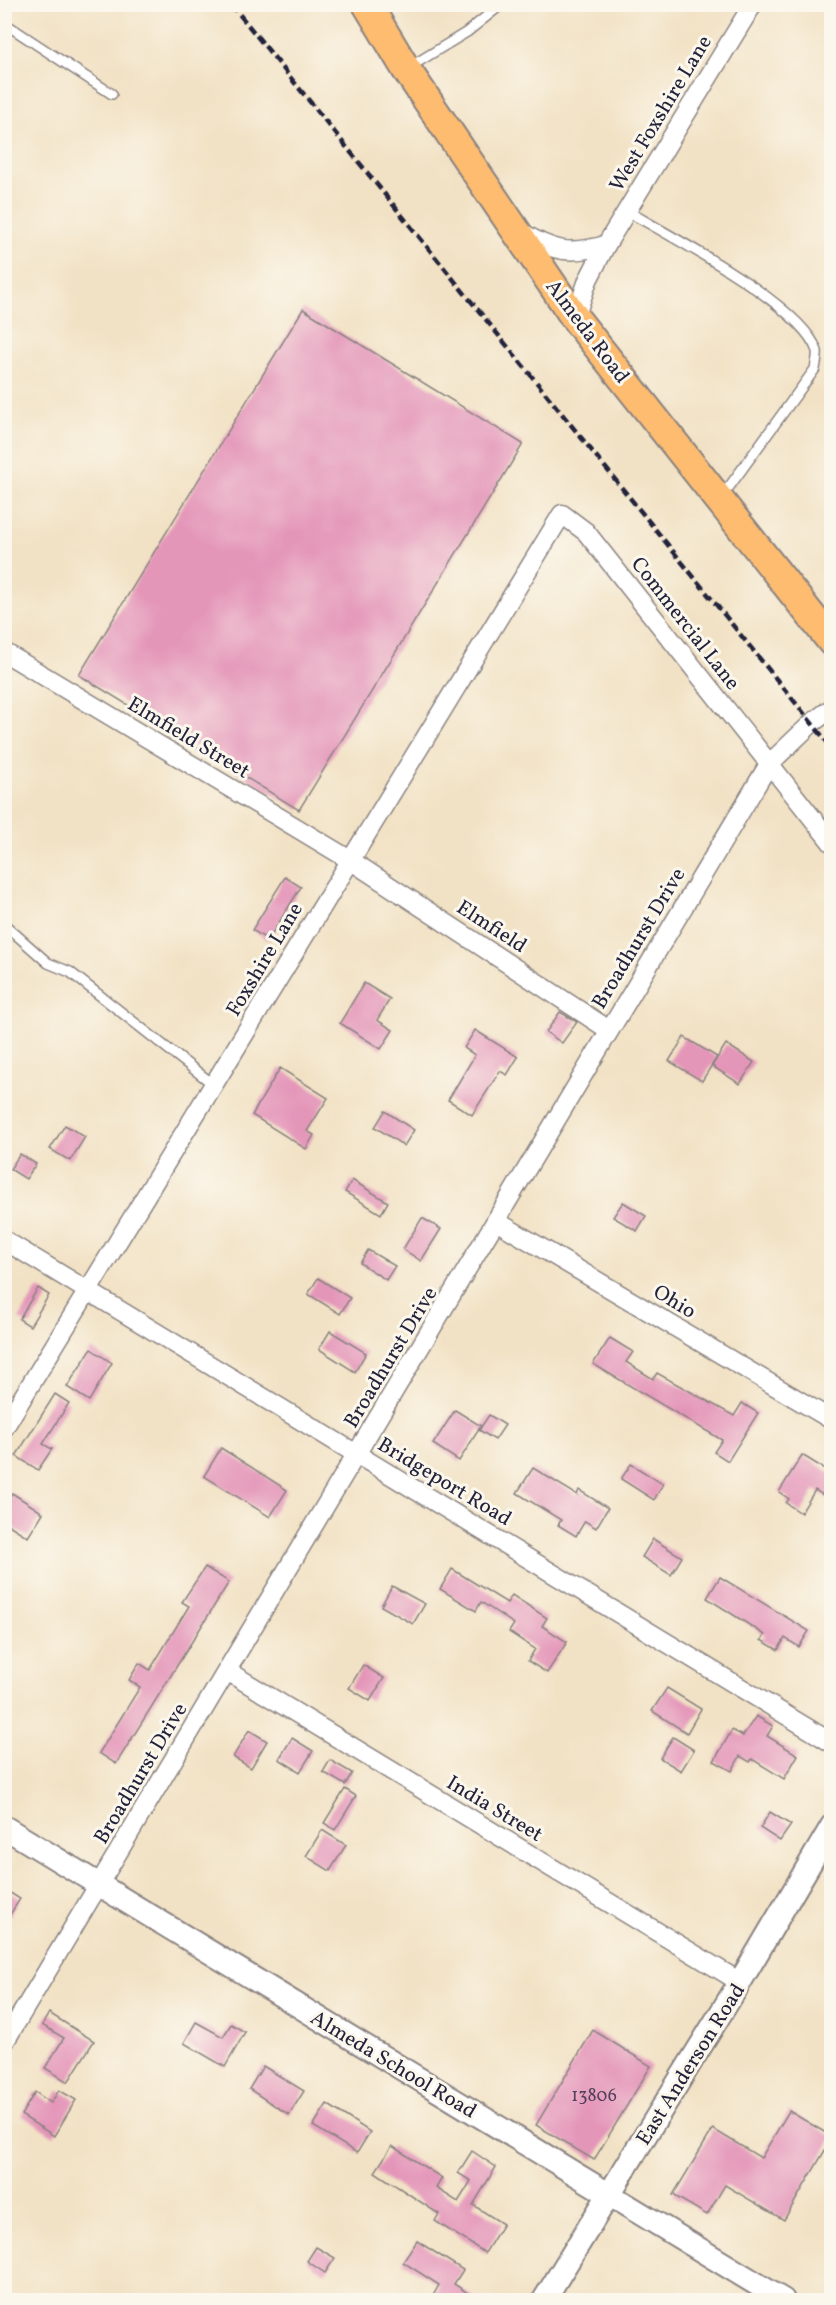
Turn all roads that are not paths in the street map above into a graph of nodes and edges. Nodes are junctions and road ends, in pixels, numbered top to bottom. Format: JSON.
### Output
{"nodes":[{"id":1,"x":367,"y":4,"type":"edge"},
{"id":2,"x":502,"y":4,"type":"edge"},
{"id":3,"x":753,"y":4,"type":"edge"},
{"id":4,"x":4,"y":23,"type":"edge"},
{"id":5,"x":406,"y":69,"type":"junction"},
{"id":6,"x":112,"y":94,"type":"dead end"},
{"id":7,"x":627,"y":211,"type":"junction"},
{"id":8,"x":510,"y":225,"type":"junction"},
{"id":9,"x":606,"y":245,"type":"junction"},
{"id":10,"x":575,"y":318,"type":"junction"},
{"id":11,"x":720,"y":500,"type":"junction"},
{"id":12,"x":562,"y":514,"type":"joint"},
{"id":13,"x":831,"y":642,"type":"edge"},
{"id":14,"x":4,"y":652,"type":"edge"},
{"id":15,"x":831,"y":708,"type":"edge"},
{"id":16,"x":769,"y":765,"type":"junction"},
{"id":17,"x":831,"y":843,"type":"edge"},
{"id":18,"x":350,"y":860,"type":"junction"},
{"id":19,"x":4,"y":924,"type":"edge"},
{"id":20,"x":609,"y":1030,"type":"junction"},
{"id":21,"x":214,"y":1085,"type":"junction"},
{"id":22,"x":496,"y":1221,"type":"junction"},
{"id":23,"x":4,"y":1240,"type":"edge"},
{"id":24,"x":89,"y":1290,"type":"junction"},
{"id":25,"x":831,"y":1420,"type":"edge"},
{"id":26,"x":4,"y":1428,"type":"edge"},
{"id":27,"x":358,"y":1455,"type":"junction"},
{"id":28,"x":226,"y":1671,"type":"junction"},
{"id":29,"x":831,"y":1743,"type":"edge"},
{"id":30,"x":831,"y":1826,"type":"edge"},
{"id":31,"x":4,"y":1827,"type":"edge"},
{"id":32,"x":99,"y":1886,"type":"junction"},
{"id":33,"x":740,"y":1982,"type":"junction"},
{"id":34,"x":4,"y":2043,"type":"edge"},
{"id":35,"x":610,"y":2194,"type":"junction"},
{"id":36,"x":544,"y":2301,"type":"edge"},
{"id":37,"x":783,"y":2301,"type":"edge"}],
"edges":[{"from":1,"to":5,"type":"main road","name":"Almeda Road"},
{"from":2,"to":5,"type":"lane"},
{"from":3,"to":7,"type":"street","name":"West Foxshire Lane"},
{"from":4,"to":6,"type":"lane"},
{"from":5,"to":8,"type":"main road","name":"Almeda Road"},
{"from":7,"to":9,"type":"street","name":"West Foxshire Lane"},
{"from":7,"to":11,"type":"lane"},
{"from":8,"to":9,"type":"street"},
{"from":8,"to":10,"type":"main road","name":"Almeda Road"},
{"from":9,"to":10,"type":"street","name":"West Foxshire Lane"},
{"from":10,"to":11,"type":"main road","name":"Almeda Road"},
{"from":11,"to":13,"type":"main road","name":"Almeda Road"},
{"from":12,"to":16,"type":"street","name":"Commercial Lane"},
{"from":12,"to":18,"type":"street","name":"Foxshire Lane"},
{"from":14,"to":18,"type":"street","name":"Elmfield Street"},
{"from":15,"to":16,"type":"street","name":"Broadhurst Drive"},
{"from":16,"to":17,"type":"street","name":"Commercial Lane"},
{"from":16,"to":20,"type":"street","name":"Broadhurst Drive"},
{"from":18,"to":20,"type":"street","name":"Elmfield"},
{"from":18,"to":21,"type":"street","name":"Foxshire Lane"},
{"from":19,"to":21,"type":"lane"},
{"from":20,"to":22,"type":"street","name":"Broadhurst Drive"},
{"from":21,"to":24,"type":"street","name":"Foxshire Lane"},
{"from":22,"to":25,"type":"street","name":"Ohio"},
{"from":22,"to":27,"type":"street","name":"Broadhurst Drive"},
{"from":23,"to":24,"type":"street","name":"Bridgeport Road"},
{"from":24,"to":26,"type":"street","name":"Foxshire Lane"},
{"from":24,"to":27,"type":"street","name":"Bridgeport Road"},
{"from":27,"to":28,"type":"street","name":"Broadhurst Drive"},
{"from":27,"to":29,"type":"street","name":"Bridgeport Road"},
{"from":28,"to":32,"type":"street","name":"Broadhurst Drive"},
{"from":28,"to":33,"type":"street","name":"India Street"},
{"from":30,"to":33,"type":"street","name":"East Anderson Road"},
{"from":31,"to":32,"type":"street","name":"Almeda School Road"},
{"from":32,"to":34,"type":"street","name":"Broadhurst Drive"},
{"from":32,"to":35,"type":"street","name":"Almeda School Road"},
{"from":33,"to":35,"type":"street","name":"East Anderson Road"},
{"from":35,"to":36,"type":"street","name":"East Anderson Road"},
{"from":35,"to":37,"type":"street","name":"Almeda School Road"}]}
